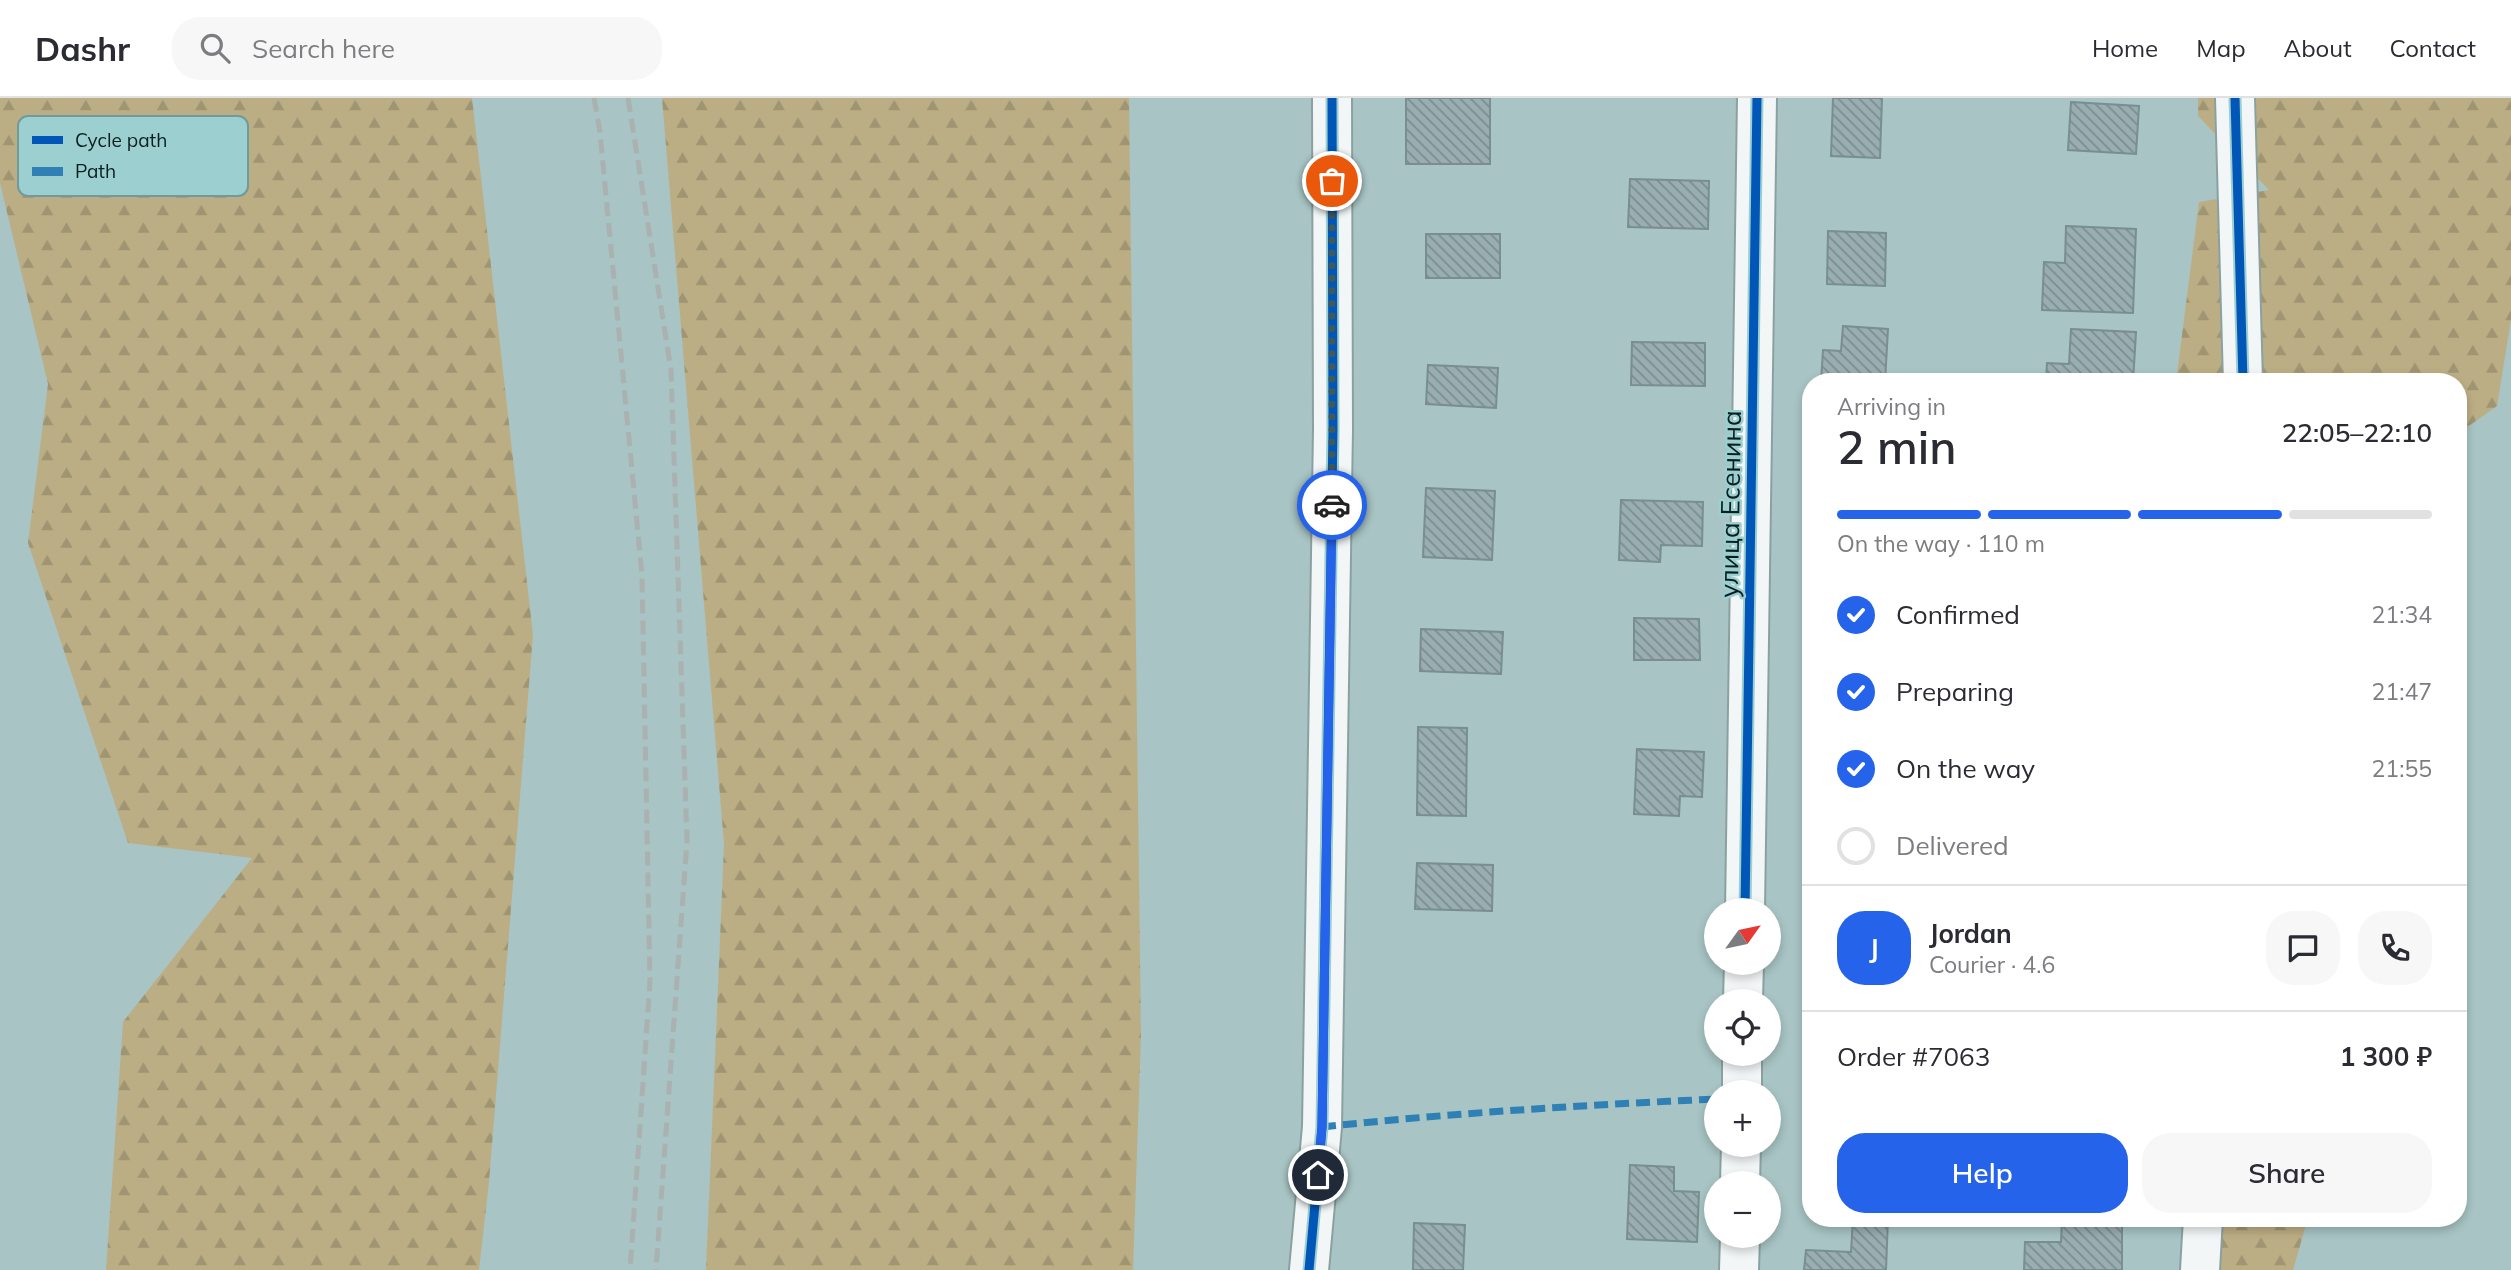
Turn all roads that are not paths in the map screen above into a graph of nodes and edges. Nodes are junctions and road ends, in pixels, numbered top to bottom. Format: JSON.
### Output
{"nodes":[{"id":1,"x":1332,"y":98,"type":"edge"},
{"id":2,"x":1758,"y":98,"type":"edge"},
{"id":3,"x":2235,"y":98,"type":"edge"},
{"id":4,"x":2243,"y":373,"type":"edge"},
{"id":5,"x":1745,"y":898,"type":"edge"},
{"id":6,"x":2202,"y":1227,"type":"edge"},
{"id":7,"x":1740,"y":1248,"type":"edge"},
{"id":8,"x":1309,"y":1270,"type":"edge"},
{"id":9,"x":1739,"y":1270,"type":"edge"},
{"id":10,"x":2200,"y":1270,"type":"edge"}],
"edges":[{"from":1,"to":8,"type":"street"},
{"from":2,"to":5,"type":"street","name":"улица Есенина"},
{"from":3,"to":4,"type":"street"},
{"from":6,"to":10,"type":"street"},
{"from":7,"to":9,"type":"street"}]}
